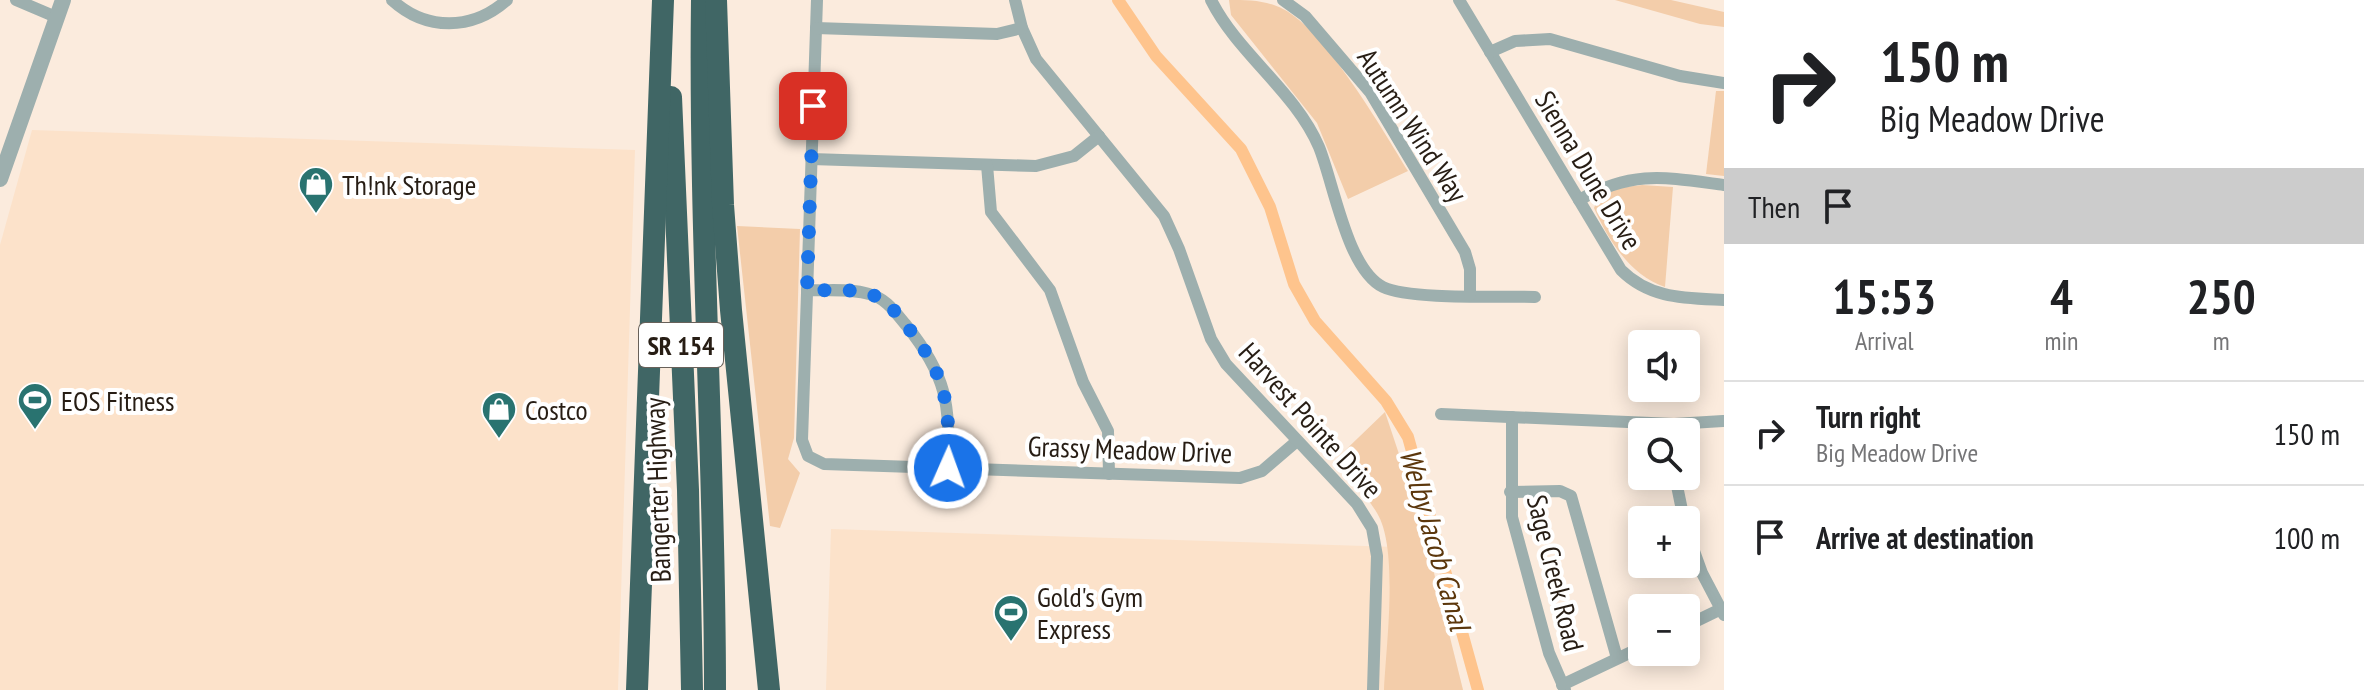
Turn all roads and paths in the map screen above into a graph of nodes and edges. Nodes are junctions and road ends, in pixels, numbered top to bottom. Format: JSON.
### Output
{"nodes":[{"id":1,"x":16,"y":0,"type":"edge"},
{"id":2,"x":63,"y":0,"type":"edge"},
{"id":3,"x":392,"y":0,"type":"edge"},
{"id":4,"x":507,"y":0,"type":"edge"},
{"id":5,"x":663,"y":0,"type":"edge"},
{"id":6,"x":670,"y":0,"type":"edge"},
{"id":7,"x":702,"y":0,"type":"edge"},
{"id":8,"x":716,"y":0,"type":"edge"},
{"id":9,"x":817,"y":0,"type":"edge"},
{"id":10,"x":1015,"y":0,"type":"edge"},
{"id":11,"x":1211,"y":0,"type":"edge"},
{"id":12,"x":1283,"y":0,"type":"edge"},
{"id":13,"x":1459,"y":0,"type":"edge"},
{"id":14,"x":56,"y":17,"type":"junction"},
{"id":15,"x":816,"y":28,"type":"junction"},
{"id":16,"x":1022,"y":28,"type":"junction"},
{"id":17,"x":1490,"y":52,"type":"junction"},
{"id":18,"x":1724,"y":83,"type":"edge"},
{"id":19,"x":1099,"y":136,"type":"junction"},
{"id":20,"x":811,"y":159,"type":"junction"},
{"id":21,"x":987,"y":165,"type":"junction"},
{"id":22,"x":0,"y":179,"type":"edge"},
{"id":23,"x":1724,"y":185,"type":"edge"},
{"id":24,"x":1579,"y":200,"type":"junction"},
{"id":25,"x":807,"y":290,"type":"junction"},
{"id":26,"x":1470,"y":295,"type":"junction"},
{"id":27,"x":1535,"y":297,"type":"dead end"},
{"id":28,"x":1724,"y":300,"type":"edge"},
{"id":29,"x":1441,"y":414,"type":"dead end"},
{"id":30,"x":1512,"y":417,"type":"junction"},
{"id":31,"x":1723,"y":421,"type":"edge"},
{"id":32,"x":1700,"y":424,"type":"edge"},
{"id":33,"x":1628,"y":425,"type":"edge"},
{"id":34,"x":1297,"y":441,"type":"junction"},
{"id":35,"x":948,"y":468,"type":"junction"},
{"id":36,"x":1109,"y":474,"type":"junction"},
{"id":37,"x":1510,"y":492,"type":"junction"},
{"id":38,"x":1700,"y":568,"type":"edge"},
{"id":39,"x":1722,"y":612,"type":"edge"},
{"id":40,"x":1700,"y":621,"type":"edge"},
{"id":41,"x":1628,"y":653,"type":"edge"},
{"id":42,"x":1617,"y":658,"type":"junction"},
{"id":43,"x":1564,"y":687,"type":"edge"},
{"id":44,"x":637,"y":690,"type":"edge"},
{"id":45,"x":692,"y":690,"type":"edge"},
{"id":46,"x":715,"y":690,"type":"edge"},
{"id":47,"x":769,"y":690,"type":"edge"},
{"id":48,"x":1373,"y":690,"type":"edge"}],
"edges":[{"from":1,"to":14,"type":"street"},
{"from":2,"to":14,"type":"street"},
{"from":3,"to":4,"type":"street"},
{"from":5,"to":44,"type":"highway"},
{"from":6,"to":45,"type":"highway","name":"Bangerter Highway","number":"SR 154"},
{"from":7,"to":46,"type":"highway","name":"Bangerter Highway","number":"SR 154"},
{"from":8,"to":47,"type":"highway"},
{"from":9,"to":15,"type":"street"},
{"from":10,"to":16,"type":"street","name":"Harvest Pointe Drive"},
{"from":11,"to":26,"type":"street"},
{"from":12,"to":26,"type":"street","name":"Autumn Wind Way"},
{"from":13,"to":17,"type":"street","name":"Sienna Dune Drive"},
{"from":14,"to":22,"type":"street"},
{"from":15,"to":16,"type":"street"},
{"from":15,"to":20,"type":"street"},
{"from":16,"to":19,"type":"street","name":"Harvest Pointe Drive"},
{"from":17,"to":18,"type":"street"},
{"from":17,"to":24,"type":"street","name":"Sienna Dune Drive"},
{"from":19,"to":21,"type":"street"},
{"from":19,"to":34,"type":"street","name":"Harvest Pointe Drive"},
{"from":20,"to":21,"type":"street"},
{"from":20,"to":25,"type":"street"},
{"from":21,"to":36,"type":"street"},
{"from":23,"to":24,"type":"street"},
{"from":24,"to":28,"type":"street","name":"Sienna Dune Drive"},
{"from":25,"to":35,"type":"street"},
{"from":25,"to":35,"type":"street","name":"Grassy Meadow Drive"},
{"from":26,"to":27,"type":"street"},
{"from":29,"to":30,"type":"street"},
{"from":30,"to":33,"type":"street"},
{"from":30,"to":37,"type":"street","name":"Sage Creek Road"},
{"from":31,"to":32,"type":"street"},
{"from":34,"to":36,"type":"street","name":"Grassy Meadow Drive"},
{"from":34,"to":48,"type":"street","name":"Harvest Pointe Drive"},
{"from":35,"to":36,"type":"street","name":"Grassy Meadow Drive"},
{"from":37,"to":42,"type":"street"},
{"from":37,"to":43,"type":"street","name":"Sage Creek Road"},
{"from":38,"to":39,"type":"street"},
{"from":39,"to":40,"type":"street"},
{"from":41,"to":42,"type":"street"},
{"from":42,"to":43,"type":"street"}]}
